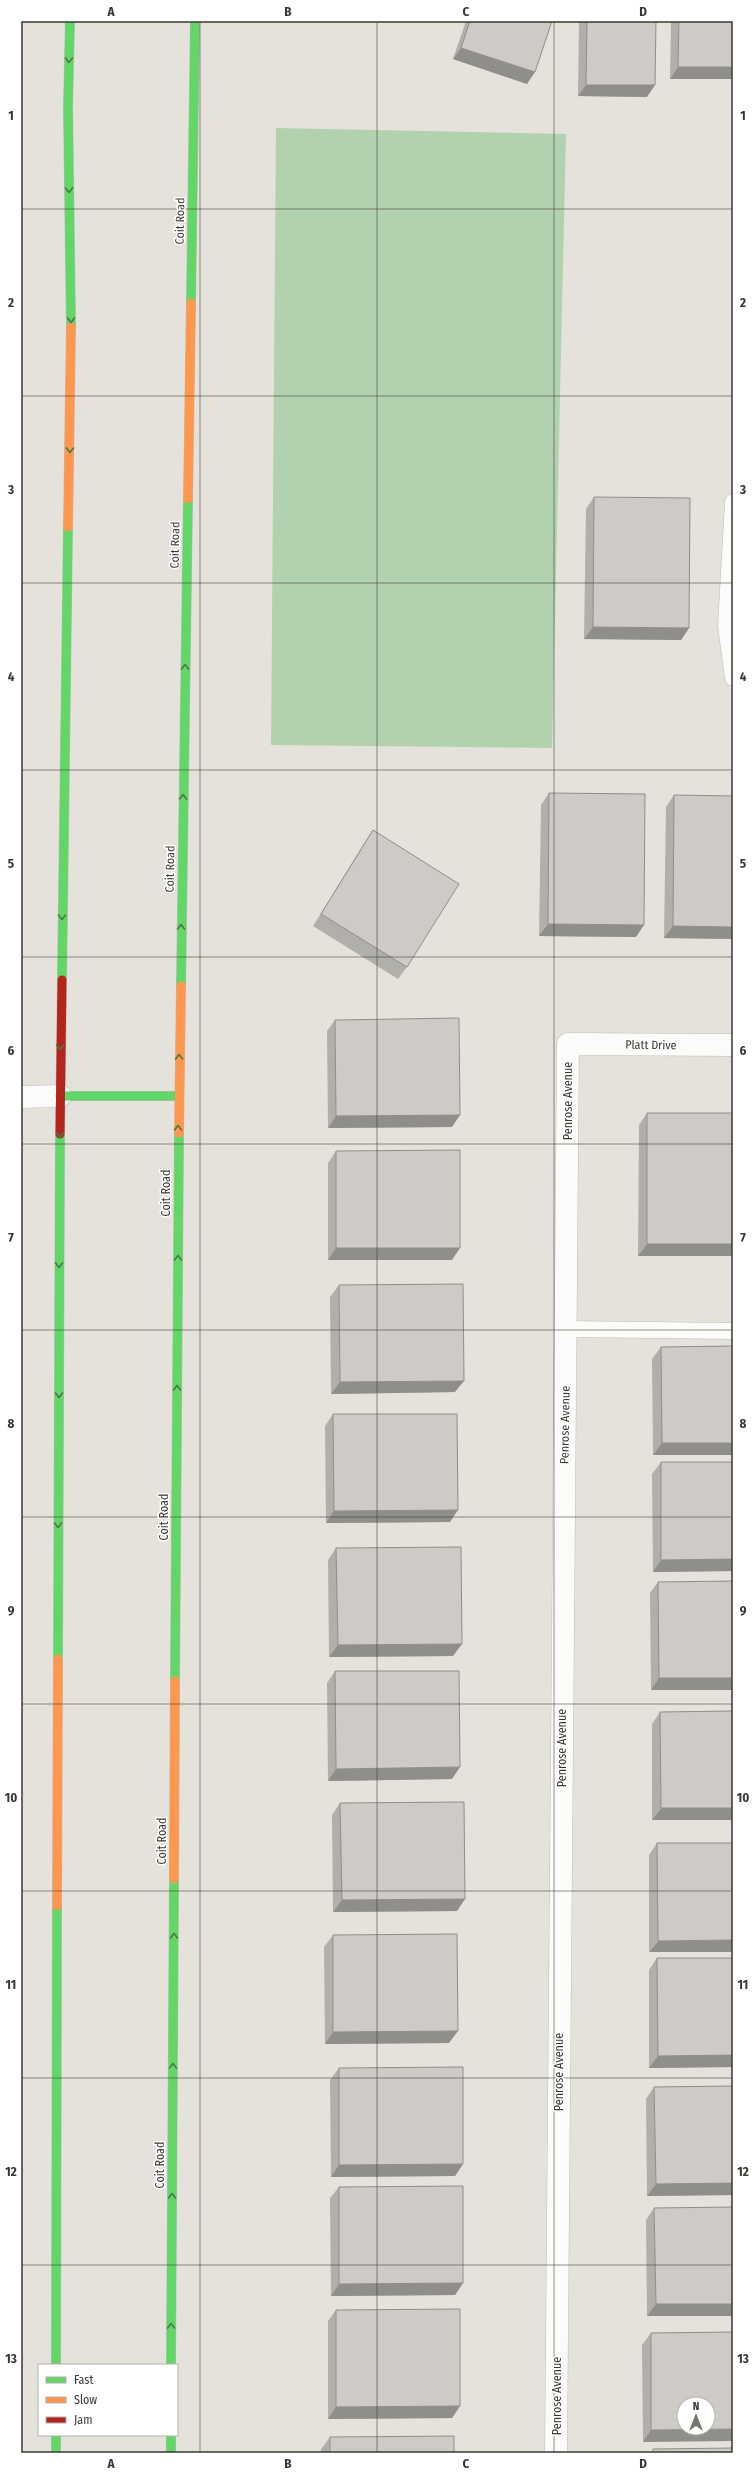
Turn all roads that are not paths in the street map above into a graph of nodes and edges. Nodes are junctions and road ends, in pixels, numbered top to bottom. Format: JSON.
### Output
{"nodes":[{"id":1,"x":70,"y":21,"type":"edge"},
{"id":2,"x":195,"y":21,"type":"edge"},
{"id":3,"x":733,"y":502,"type":"edge"},
{"id":4,"x":733,"y":678,"type":"edge"},
{"id":5,"x":568,"y":1044,"type":"joint"},
{"id":6,"x":733,"y":1046,"type":"edge"},
{"id":7,"x":60,"y":1096,"type":"junction"},
{"id":8,"x":179,"y":1096,"type":"junction"},
{"id":9,"x":21,"y":1097,"type":"edge"},
{"id":10,"x":566,"y":1329,"type":"junction"},
{"id":11,"x":733,"y":1331,"type":"edge"},
{"id":12,"x":56,"y":2364,"type":"edge"},
{"id":13,"x":171,"y":2364,"type":"edge"},
{"id":14,"x":56,"y":2436,"type":"edge"},
{"id":15,"x":171,"y":2436,"type":"edge"},
{"id":16,"x":56,"y":2453,"type":"edge"},
{"id":17,"x":171,"y":2453,"type":"edge"},
{"id":18,"x":556,"y":2453,"type":"edge"}],
"edges":[{"from":1,"to":7,"type":"main road","one_way":true},
{"from":8,"to":2,"type":"main road","name":"Coit Road","one_way":true},
{"from":3,"to":4,"type":"lane"},
{"from":5,"to":6,"type":"street","name":"Platt Drive"},
{"from":5,"to":10,"type":"street","name":"Penrose Avenue"},
{"from":7,"to":8,"type":"main road"},
{"from":7,"to":9,"type":"street"},
{"from":7,"to":12,"type":"main road","one_way":true},
{"from":13,"to":8,"type":"main road","name":"Coit Road","one_way":true},
{"from":10,"to":11,"type":"lane"},
{"from":10,"to":18,"type":"street","name":"Penrose Avenue"},
{"from":14,"to":16,"type":"main road"},
{"from":15,"to":17,"type":"main road"}]}
